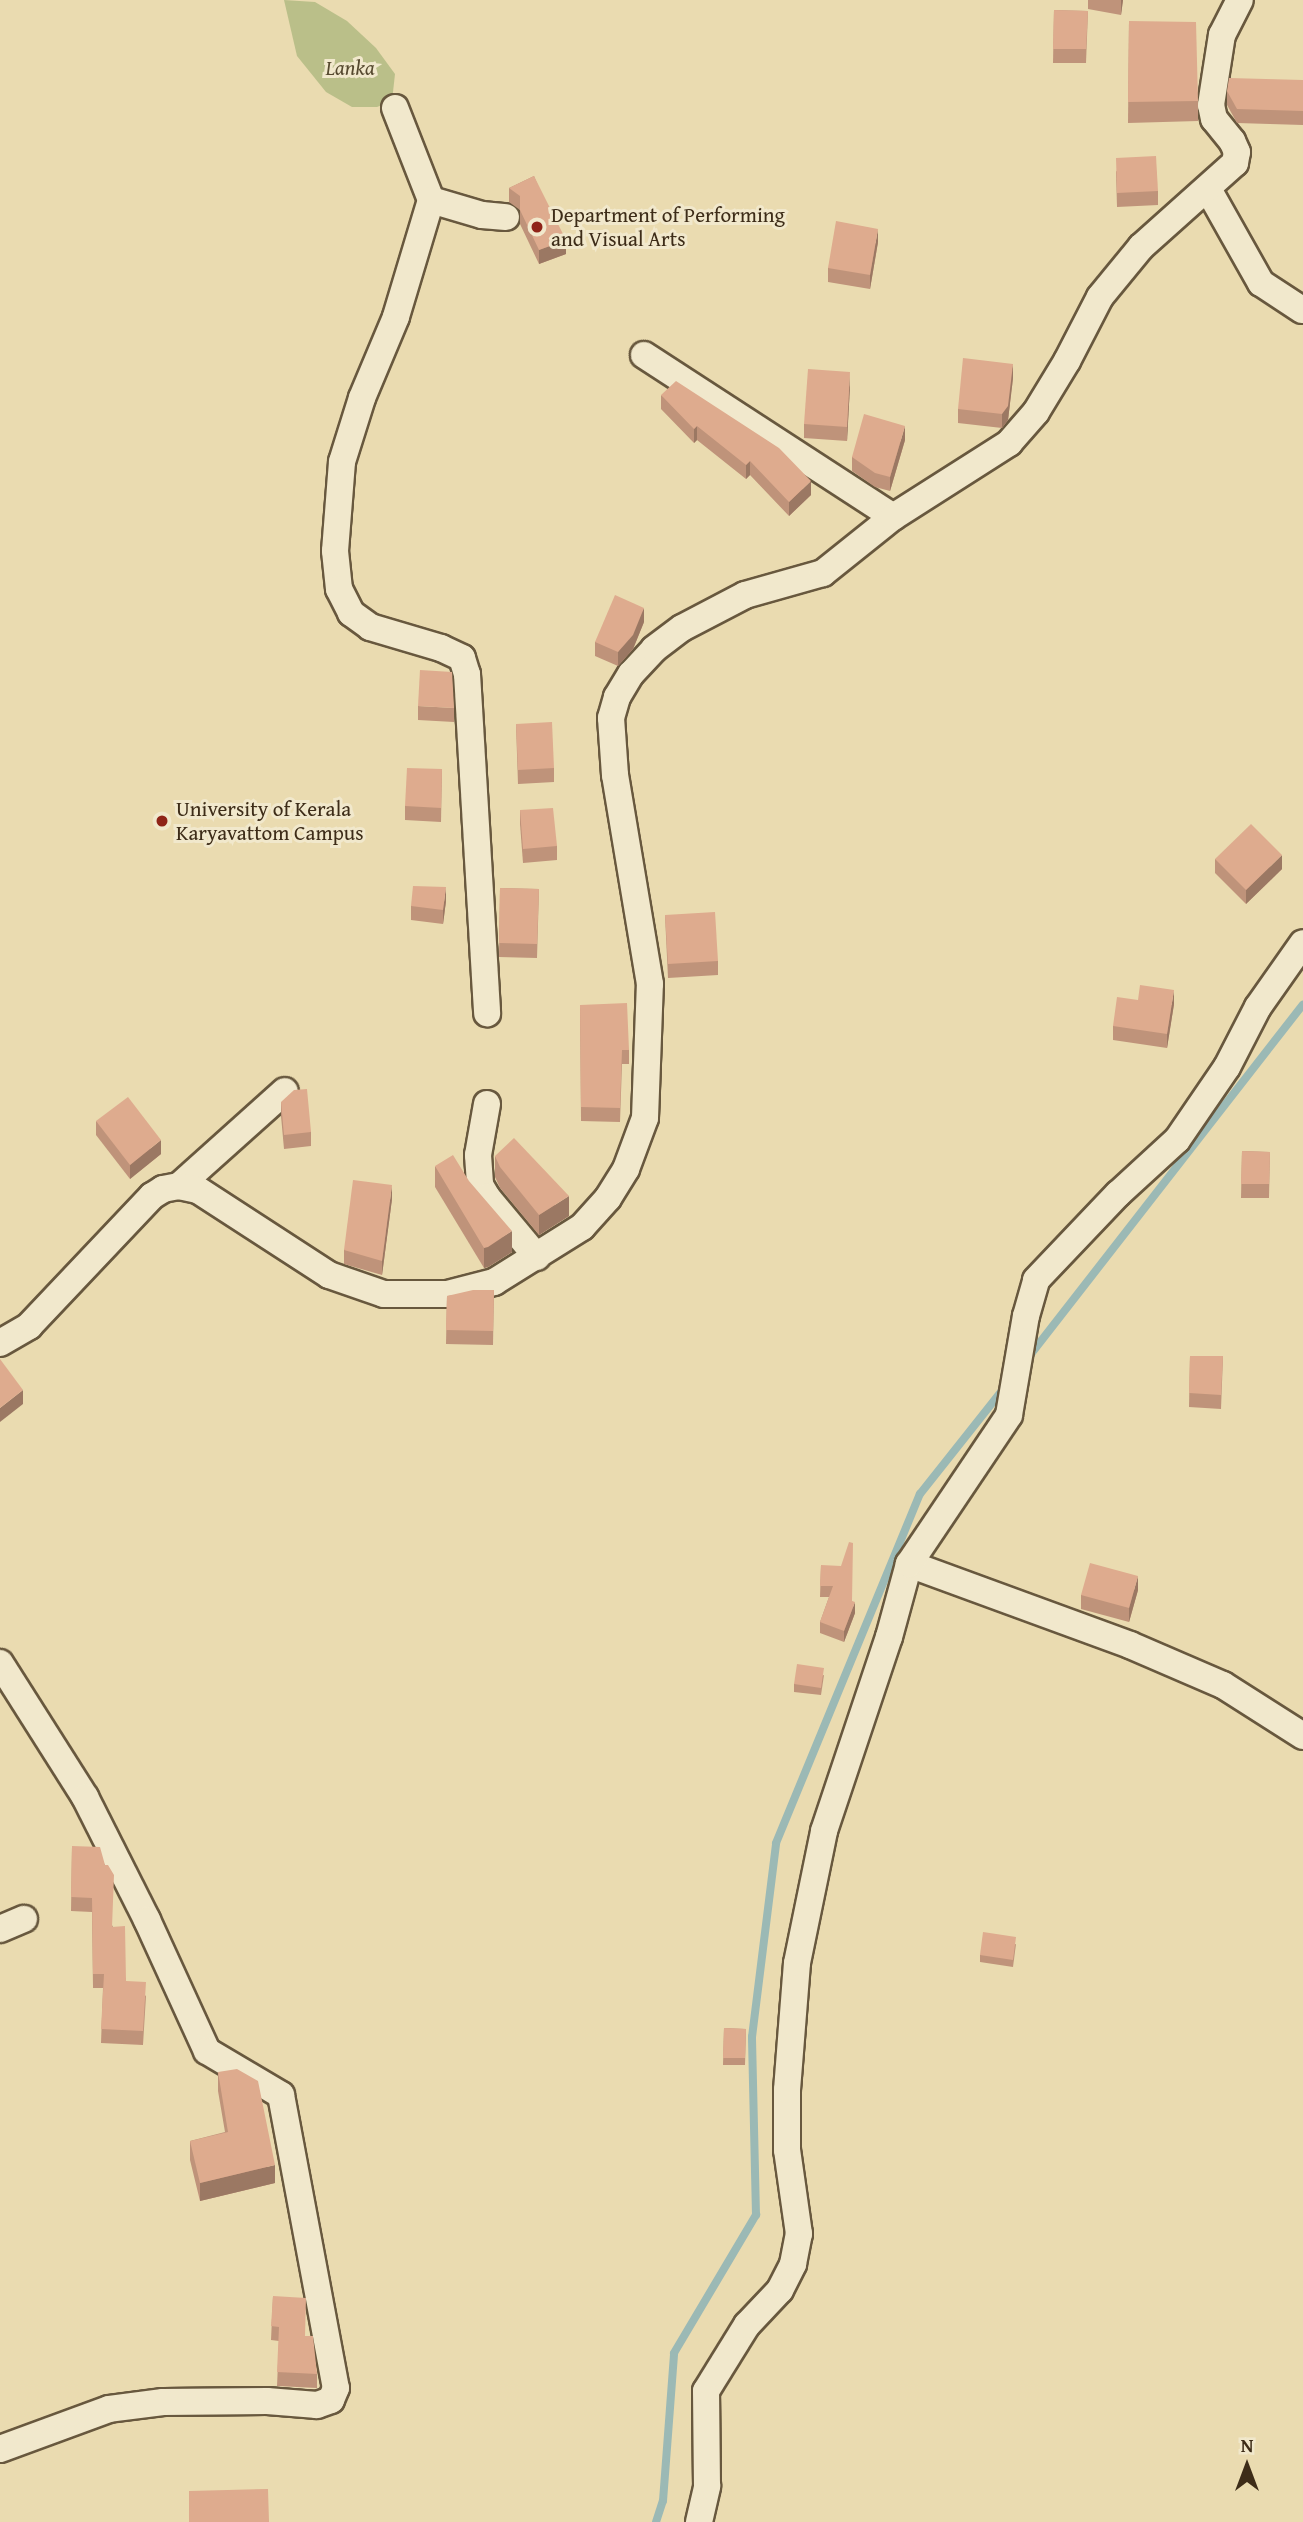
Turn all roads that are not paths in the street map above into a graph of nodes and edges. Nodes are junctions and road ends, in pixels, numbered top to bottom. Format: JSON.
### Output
{"nodes":[{"id":1,"x":1240,"y":0,"type":"edge"},
{"id":2,"x":396,"y":108,"type":"dead end"},
{"id":3,"x":1208,"y":189,"type":"junction"},
{"id":4,"x":432,"y":200,"type":"junction"},
{"id":5,"x":506,"y":217,"type":"dead end"},
{"id":6,"x":1302,"y":310,"type":"edge"},
{"id":7,"x":645,"y":355,"type":"dead end"},
{"id":8,"x":893,"y":517,"type":"junction"},
{"id":9,"x":1303,"y":943,"type":"edge"},
{"id":10,"x":487,"y":1013,"type":"dead end"},
{"id":11,"x":285,"y":1091,"type":"dead end"},
{"id":12,"x":487,"y":1104,"type":"dead end"},
{"id":13,"x":179,"y":1186,"type":"junction"},
{"id":14,"x":537,"y":1257,"type":"junction"},
{"id":15,"x":0,"y":1343,"type":"edge"},
{"id":16,"x":909,"y":1564,"type":"junction"},
{"id":17,"x":0,"y":1663,"type":"edge"},
{"id":18,"x":1303,"y":1736,"type":"edge"},
{"id":19,"x":0,"y":2449,"type":"edge"},
{"id":20,"x":699,"y":2522,"type":"edge"}],
"edges":[{"from":1,"to":3,"type":"street"},
{"from":2,"to":4,"type":"street"},
{"from":3,"to":6,"type":"street"},
{"from":3,"to":8,"type":"street"},
{"from":4,"to":5,"type":"street"},
{"from":4,"to":10,"type":"street"},
{"from":7,"to":8,"type":"street"},
{"from":8,"to":14,"type":"street"},
{"from":9,"to":16,"type":"street"},
{"from":11,"to":13,"type":"street"},
{"from":12,"to":14,"type":"street"},
{"from":13,"to":14,"type":"street"},
{"from":13,"to":15,"type":"street"},
{"from":16,"to":18,"type":"street"},
{"from":16,"to":20,"type":"street"},
{"from":17,"to":19,"type":"street"}]}
